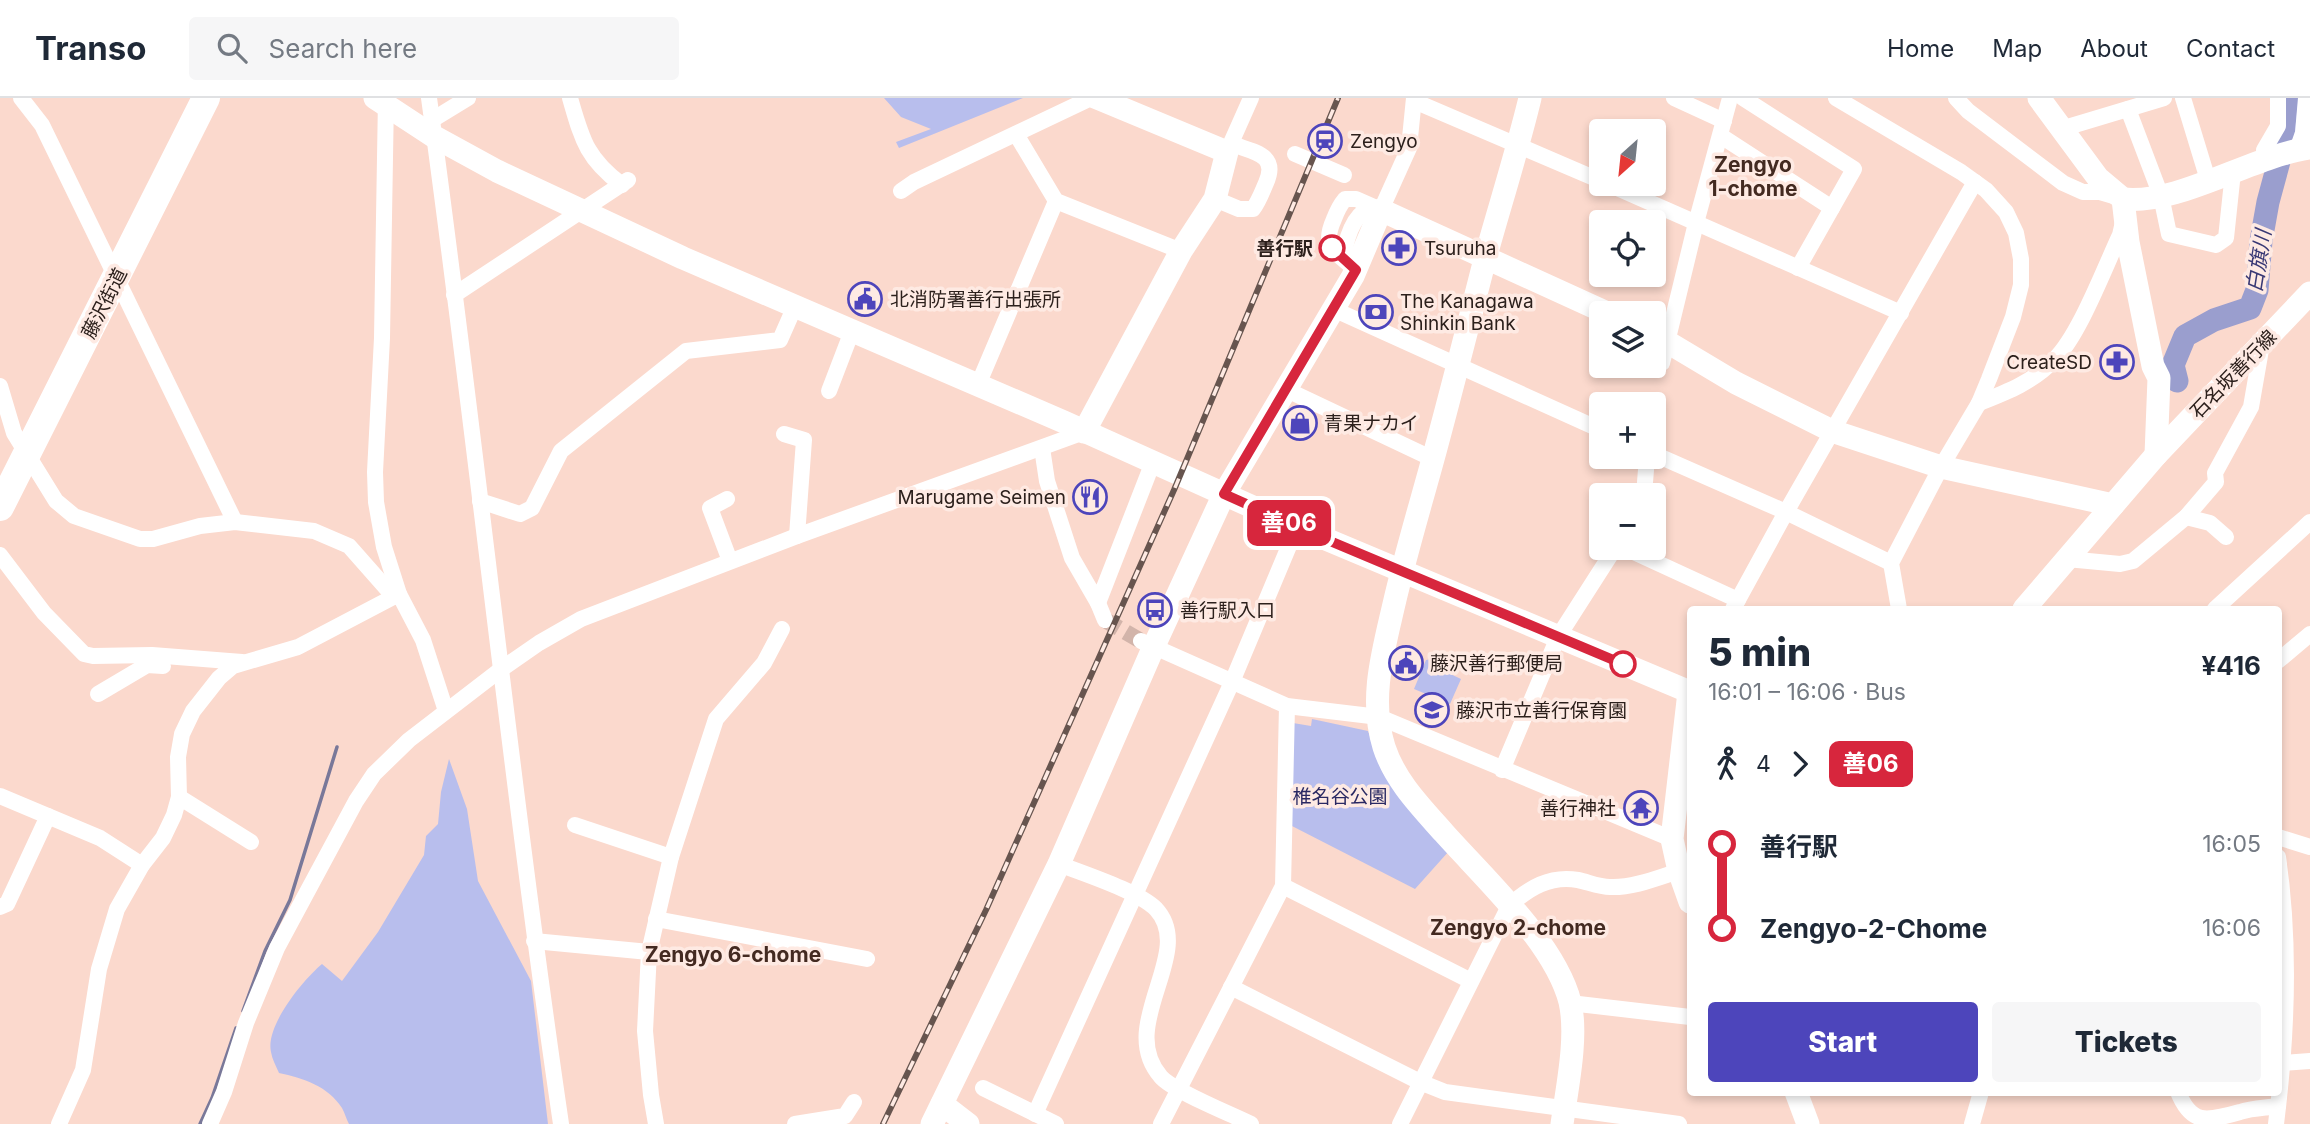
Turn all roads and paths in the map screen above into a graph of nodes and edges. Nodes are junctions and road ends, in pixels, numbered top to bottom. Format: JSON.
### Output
{"nodes":[{"id":1,"x":21,"y":98,"type":"edge"},
{"id":2,"x":206,"y":98,"type":"edge"},
{"id":3,"x":375,"y":98,"type":"edge"},
{"id":4,"x":386,"y":98,"type":"edge"},
{"id":5,"x":429,"y":98,"type":"edge"},
{"id":6,"x":468,"y":98,"type":"edge"},
{"id":7,"x":570,"y":98,"type":"edge"},
{"id":8,"x":1091,"y":98,"type":"edge"},
{"id":9,"x":1097,"y":98,"type":"edge"},
{"id":10,"x":1251,"y":98,"type":"edge"},
{"id":11,"x":1530,"y":98,"type":"edge"},
{"id":12,"x":1674,"y":98,"type":"edge"},
{"id":13,"x":1730,"y":98,"type":"edge"},
{"id":14,"x":1743,"y":98,"type":"edge"},
{"id":15,"x":1836,"y":98,"type":"edge"},
{"id":16,"x":1956,"y":98,"type":"edge"},
{"id":17,"x":2039,"y":98,"type":"edge"},
{"id":18,"x":2164,"y":98,"type":"edge"},
{"id":19,"x":2183,"y":98,"type":"edge"},
{"id":20,"x":2278,"y":98,"type":"edge"},
{"id":21,"x":2306,"y":98,"type":"edge"},
{"id":22,"x":1414,"y":99,"type":"edge"},
{"id":23,"x":2128,"y":109,"type":"junction"},
{"id":24,"x":433,"y":128,"type":"junction"},
{"id":25,"x":1722,"y":128,"type":"junction"},
{"id":26,"x":2061,"y":129,"type":"junction"},
{"id":27,"x":1016,"y":134,"type":"junction"},
{"id":28,"x":1519,"y":144,"type":"junction"},
{"id":29,"x":1229,"y":148,"type":"junction"},
{"id":30,"x":2287,"y":151,"type":"edge"},
{"id":31,"x":1295,"y":154,"type":"dead end"},
{"id":32,"x":2232,"y":172,"type":"junction"},
{"id":33,"x":1344,"y":175,"type":"dead end"},
{"id":34,"x":1589,"y":176,"type":"edge"},
{"id":35,"x":2208,"y":180,"type":"junction"},
{"id":36,"x":1975,"y":182,"type":"junction"},
{"id":37,"x":901,"y":191,"type":"dead end"},
{"id":38,"x":1635,"y":196,"type":"edge"},
{"id":39,"x":2161,"y":196,"type":"junction"},
{"id":40,"x":1215,"y":198,"type":"junction"},
{"id":41,"x":1056,"y":201,"type":"junction"},
{"id":42,"x":2123,"y":202,"type":"junction"},
{"id":43,"x":1377,"y":208,"type":"junction"},
{"id":44,"x":1832,"y":208,"type":"junction"},
{"id":45,"x":582,"y":211,"type":"junction"},
{"id":46,"x":1696,"y":223,"type":"junction"},
{"id":47,"x":1181,"y":251,"type":"junction"},
{"id":48,"x":1485,"y":259,"type":"junction"},
{"id":49,"x":1349,"y":264,"type":"junction"},
{"id":50,"x":1798,"y":268,"type":"junction"},
{"id":51,"x":117,"y":278,"type":"junction"},
{"id":52,"x":454,"y":295,"type":"junction"},
{"id":53,"x":2309,"y":295,"type":"edge"},
{"id":54,"x":1589,"y":305,"type":"edge"},
{"id":55,"x":795,"y":306,"type":"junction"},
{"id":56,"x":1333,"y":309,"type":"junction"},
{"id":57,"x":1901,"y":313,"type":"junction"},
{"id":58,"x":1666,"y":318,"type":"edge"},
{"id":59,"x":852,"y":331,"type":"junction"},
{"id":60,"x":1666,"y":341,"type":"edge"},
{"id":61,"x":2262,"y":344,"type":"junction"},
{"id":62,"x":1459,"y":365,"type":"junction"},
{"id":63,"x":0,"y":386,"type":"edge"},
{"id":64,"x":978,"y":386,"type":"junction"},
{"id":65,"x":1285,"y":389,"type":"junction"},
{"id":66,"x":830,"y":391,"type":"dead end"},
{"id":67,"x":1979,"y":402,"type":"junction"},
{"id":68,"x":1589,"y":425,"type":"edge"},
{"id":69,"x":1832,"y":431,"type":"junction"},
{"id":70,"x":1084,"y":432,"type":"junction"},
{"id":71,"x":784,"y":434,"type":"dead end"},
{"id":72,"x":1042,"y":448,"type":"junction"},
{"id":73,"x":27,"y":455,"type":"junction"},
{"id":74,"x":2156,"y":455,"type":"junction"},
{"id":75,"x":1433,"y":459,"type":"junction"},
{"id":76,"x":1666,"y":459,"type":"edge"},
{"id":77,"x":1153,"y":462,"type":"junction"},
{"id":78,"x":1941,"y":467,"type":"junction"},
{"id":79,"x":1224,"y":494,"type":"junction"},
{"id":80,"x":727,"y":499,"type":"dead end"},
{"id":81,"x":480,"y":502,"type":"junction"},
{"id":82,"x":2113,"y":505,"type":"junction"},
{"id":83,"x":0,"y":508,"type":"edge"},
{"id":84,"x":1786,"y":512,"type":"junction"},
{"id":85,"x":2186,"y":517,"type":"junction"},
{"id":86,"x":2310,"y":522,"type":"edge"},
{"id":87,"x":235,"y":523,"type":"junction"},
{"id":88,"x":1297,"y":527,"type":"junction"},
{"id":89,"x":797,"y":536,"type":"junction"},
{"id":90,"x":2226,"y":537,"type":"dead end"},
{"id":91,"x":0,"y":555,"type":"edge"},
{"id":92,"x":2067,"y":559,"type":"junction"},
{"id":93,"x":1607,"y":560,"type":"edge"},
{"id":94,"x":1649,"y":560,"type":"edge"},
{"id":95,"x":730,"y":561,"type":"junction"},
{"id":96,"x":1891,"y":563,"type":"junction"},
{"id":97,"x":1401,"y":571,"type":"junction"},
{"id":98,"x":397,"y":595,"type":"junction"},
{"id":99,"x":1098,"y":603,"type":"junction"},
{"id":100,"x":1735,"y":604,"type":"edge"},
{"id":101,"x":1898,"y":606,"type":"edge"},
{"id":102,"x":2027,"y":606,"type":"edge"},
{"id":103,"x":2218,"y":606,"type":"edge"},
{"id":104,"x":1105,"y":620,"type":"tunnel mouth"},
{"id":105,"x":782,"y":629,"type":"dead end"},
{"id":106,"x":2310,"y":634,"type":"edge"},
{"id":107,"x":1558,"y":637,"type":"junction"},
{"id":108,"x":1147,"y":643,"type":"junction"},
{"id":109,"x":2282,"y":658,"type":"edge"},
{"id":110,"x":236,"y":666,"type":"junction"},
{"id":111,"x":500,"y":670,"type":"junction"},
{"id":112,"x":1232,"y":681,"type":"junction"},
{"id":113,"x":1687,"y":690,"type":"edge"},
{"id":114,"x":98,"y":694,"type":"dead end"},
{"id":115,"x":1287,"y":706,"type":"junction"},
{"id":116,"x":446,"y":711,"type":"junction"},
{"id":117,"x":1687,"y":716,"type":"edge"},
{"id":118,"x":1379,"y":717,"type":"junction"},
{"id":119,"x":1502,"y":770,"type":"junction"},
{"id":120,"x":0,"y":796,"type":"edge"},
{"id":121,"x":179,"y":797,"type":"junction"},
{"id":122,"x":47,"y":816,"type":"junction"},
{"id":123,"x":575,"y":825,"type":"dead end"},
{"id":124,"x":2282,"y":838,"type":"edge"},
{"id":125,"x":1672,"y":839,"type":"junction"},
{"id":126,"x":250,"y":842,"type":"dead end"},
{"id":127,"x":2310,"y":847,"type":"edge"},
{"id":128,"x":671,"y":857,"type":"junction"},
{"id":129,"x":1059,"y":864,"type":"junction"},
{"id":130,"x":142,"y":865,"type":"junction"},
{"id":131,"x":1679,"y":871,"type":"junction"},
{"id":132,"x":2282,"y":882,"type":"edge"},
{"id":133,"x":1283,"y":886,"type":"junction"},
{"id":134,"x":1687,"y":893,"type":"edge"},
{"id":135,"x":1136,"y":896,"type":"junction"},
{"id":136,"x":1509,"y":906,"type":"junction"},
{"id":137,"x":0,"y":907,"type":"edge"},
{"id":138,"x":656,"y":919,"type":"junction"},
{"id":139,"x":534,"y":941,"type":"junction"},
{"id":140,"x":649,"y":953,"type":"junction"},
{"id":141,"x":867,"y":959,"type":"dead end"},
{"id":142,"x":1471,"y":981,"type":"junction"},
{"id":143,"x":1231,"y":987,"type":"junction"},
{"id":144,"x":1570,"y":1003,"type":"junction"},
{"id":145,"x":1687,"y":1017,"type":"edge"},
{"id":146,"x":2310,"y":1061,"type":"edge"},
{"id":147,"x":2283,"y":1063,"type":"junction"},
{"id":148,"x":2282,"y":1072,"type":"edge"},
{"id":149,"x":1420,"y":1082,"type":"junction"},
{"id":150,"x":984,"y":1088,"type":"dead end"},
{"id":151,"x":1179,"y":1089,"type":"junction"},
{"id":152,"x":1798,"y":1096,"type":"edge"},
{"id":153,"x":1980,"y":1096,"type":"edge"},
{"id":154,"x":2179,"y":1096,"type":"edge"},
{"id":155,"x":2279,"y":1096,"type":"edge"},
{"id":156,"x":854,"y":1102,"type":"dead end"},
{"id":157,"x":2278,"y":1106,"type":"junction"},
{"id":158,"x":937,"y":1114,"type":"edge"},
{"id":159,"x":1035,"y":1114,"type":"junction"},
{"id":160,"x":1563,"y":1117,"type":"edge"},
{"id":161,"x":59,"y":1124,"type":"edge"},
{"id":162,"x":210,"y":1124,"type":"edge"},
{"id":163,"x":561,"y":1124,"type":"edge"},
{"id":164,"x":656,"y":1124,"type":"edge"},
{"id":165,"x":795,"y":1124,"type":"edge"},
{"id":166,"x":968,"y":1124,"type":"edge"},
{"id":167,"x":1056,"y":1124,"type":"edge"},
{"id":168,"x":1161,"y":1124,"type":"edge"},
{"id":169,"x":1251,"y":1124,"type":"edge"},
{"id":170,"x":1400,"y":1124,"type":"edge"},
{"id":171,"x":1679,"y":1124,"type":"edge"},
{"id":172,"x":1808,"y":1124,"type":"edge"},
{"id":173,"x":1972,"y":1124,"type":"edge"},
{"id":174,"x":2276,"y":1124,"type":"edge"}],
"edges":[{"from":1,"to":51,"type":"street"},
{"from":2,"to":51,"type":"highway","name":"藤沢街道"},
{"from":3,"to":24,"type":"street"},
{"from":4,"to":98,"type":"street"},
{"from":5,"to":24,"type":"street"},
{"from":6,"to":24,"type":"street"},
{"from":7,"to":45,"type":"street"},
{"from":8,"to":27,"type":"street"},
{"from":9,"to":29,"type":"street"},
{"from":10,"to":29,"type":"street"},
{"from":11,"to":28,"type":"street"},
{"from":12,"to":25,"type":"street"},
{"from":13,"to":25,"type":"street"},
{"from":14,"to":44,"type":"street"},
{"from":15,"to":36,"type":"street"},
{"from":16,"to":42,"type":"street"},
{"from":17,"to":26,"type":"street"},
{"from":18,"to":23,"type":"street"},
{"from":19,"to":35,"type":"street"},
{"from":20,"to":30,"type":"street"},
{"from":21,"to":30,"type":"street"},
{"from":22,"to":28,"type":"street"},
{"from":22,"to":43,"type":"street"},
{"from":23,"to":26,"type":"street"},
{"from":23,"to":39,"type":"street"},
{"from":24,"to":45,"type":"street"},
{"from":24,"to":52,"type":"street"},
{"from":25,"to":44,"type":"street"},
{"from":25,"to":46,"type":"street"},
{"from":26,"to":42,"type":"street"},
{"from":27,"to":37,"type":"street"},
{"from":27,"to":41,"type":"street"},
{"from":28,"to":34,"type":"street"},
{"from":28,"to":48,"type":"street"},
{"from":29,"to":40,"type":"street"},
{"from":29,"to":40,"type":"street"},
{"from":30,"to":32,"type":"street"},
{"from":31,"to":33,"type":"street"},
{"from":32,"to":35,"type":"street"},
{"from":32,"to":39,"type":"street"},
{"from":35,"to":39,"type":"street"},
{"from":36,"to":57,"type":"street"},
{"from":36,"to":67,"type":"street"},
{"from":38,"to":46,"type":"street"},
{"from":39,"to":42,"type":"street"},
{"from":40,"to":47,"type":"street"},
{"from":41,"to":47,"type":"street"},
{"from":41,"to":64,"type":"street"},
{"from":42,"to":67,"type":"street"},
{"from":42,"to":74,"type":"street"},
{"from":43,"to":48,"type":"street"},
{"from":43,"to":49,"type":"street"},
{"from":43,"to":49,"type":"street"},
{"from":44,"to":50,"type":"street"},
{"from":45,"to":52,"type":"street"},
{"from":45,"to":55,"type":"street"},
{"from":46,"to":50,"type":"street"},
{"from":46,"to":58,"type":"street"},
{"from":47,"to":70,"type":"street"},
{"from":48,"to":54,"type":"street"},
{"from":48,"to":62,"type":"street"},
{"from":49,"to":56,"type":"street"},
{"from":50,"to":57,"type":"street"},
{"from":51,"to":73,"type":"highway","name":"藤沢街道"},
{"from":51,"to":87,"type":"street"},
{"from":52,"to":81,"type":"street"},
{"from":53,"to":61,"type":"street","name":"石名坂善行線"},
{"from":55,"to":59,"type":"street"},
{"from":55,"to":81,"type":"street"},
{"from":56,"to":62,"type":"street"},
{"from":56,"to":65,"type":"street"},
{"from":57,"to":69,"type":"street"},
{"from":59,"to":64,"type":"street"},
{"from":59,"to":66,"type":"street"},
{"from":60,"to":69,"type":"street"},
{"from":61,"to":74,"type":"street","name":"石名坂善行線"},
{"from":61,"to":85,"type":"street"},
{"from":62,"to":68,"type":"street"},
{"from":62,"to":75,"type":"street"},
{"from":63,"to":73,"type":"street"},
{"from":64,"to":70,"type":"street"},
{"from":65,"to":75,"type":"street"},
{"from":65,"to":79,"type":"street"},
{"from":67,"to":78,"type":"street"},
{"from":69,"to":78,"type":"street"},
{"from":69,"to":84,"type":"street"},
{"from":70,"to":72,"type":"street"},
{"from":70,"to":77,"type":"street"},
{"from":71,"to":89,"type":"street"},
{"from":72,"to":89,"type":"street"},
{"from":72,"to":99,"type":"street"},
{"from":73,"to":83,"type":"highway","name":"藤沢街道"},
{"from":73,"to":87,"type":"street"},
{"from":74,"to":82,"type":"street","name":"石名坂善行線"},
{"from":75,"to":97,"type":"street"},
{"from":76,"to":84,"type":"street"},
{"from":77,"to":79,"type":"street"},
{"from":77,"to":99,"type":"street"},
{"from":78,"to":82,"type":"street"},
{"from":78,"to":96,"type":"street"},
{"from":79,"to":88,"type":"street"},
{"from":79,"to":108,"type":"street"},
{"from":80,"to":95,"type":"street"},
{"from":81,"to":111,"type":"street"},
{"from":82,"to":92,"type":"street","name":"石名坂善行線"},
{"from":84,"to":96,"type":"street"},
{"from":84,"to":100,"type":"street"},
{"from":85,"to":90,"type":"street"},
{"from":85,"to":92,"type":"street"},
{"from":86,"to":103,"type":"street"},
{"from":87,"to":98,"type":"street"},
{"from":88,"to":97,"type":"street"},
{"from":88,"to":112,"type":"street"},
{"from":89,"to":95,"type":"street"},
{"from":91,"to":110,"type":"street"},
{"from":92,"to":102,"type":"street","name":"石名坂善行線"},
{"from":93,"to":107,"type":"street"},
{"from":94,"to":100,"type":"street"},
{"from":95,"to":111,"type":"street"},
{"from":96,"to":101,"type":"street"},
{"from":97,"to":107,"type":"street"},
{"from":97,"to":118,"type":"street"},
{"from":98,"to":110,"type":"street"},
{"from":98,"to":116,"type":"street"},
{"from":99,"to":104,"type":"street"},
{"from":105,"to":128,"type":"street"},
{"from":106,"to":109,"type":"street"},
{"from":107,"to":113,"type":"street"},
{"from":107,"to":119,"type":"street"},
{"from":108,"to":112,"type":"street"},
{"from":108,"to":129,"type":"street"},
{"from":110,"to":114,"type":"street"},
{"from":110,"to":121,"type":"street"},
{"from":111,"to":116,"type":"street"},
{"from":111,"to":139,"type":"street"},
{"from":112,"to":115,"type":"street"},
{"from":112,"to":135,"type":"street"},
{"from":115,"to":118,"type":"street"},
{"from":115,"to":133,"type":"street"},
{"from":116,"to":162,"type":"street"},
{"from":117,"to":125,"type":"street"},
{"from":118,"to":119,"type":"street"},
{"from":118,"to":136,"type":"street"},
{"from":119,"to":125,"type":"street"},
{"from":120,"to":122,"type":"street"},
{"from":121,"to":126,"type":"street"},
{"from":121,"to":130,"type":"street"},
{"from":122,"to":130,"type":"street"},
{"from":122,"to":137,"type":"street"},
{"from":123,"to":128,"type":"street"},
{"from":124,"to":127,"type":"street"},
{"from":125,"to":131,"type":"street"},
{"from":128,"to":138,"type":"street"},
{"from":129,"to":135,"type":"street"},
{"from":129,"to":158,"type":"street"},
{"from":130,"to":161,"type":"street"},
{"from":131,"to":134,"type":"street"},
{"from":131,"to":136,"type":"street"},
{"from":132,"to":147,"type":"street"},
{"from":133,"to":142,"type":"street"},
{"from":133,"to":143,"type":"street"},
{"from":135,"to":151,"type":"street"},
{"from":135,"to":159,"type":"street"},
{"from":136,"to":142,"type":"street"},
{"from":136,"to":144,"type":"street"},
{"from":138,"to":140,"type":"street"},
{"from":138,"to":141,"type":"street"},
{"from":139,"to":140,"type":"street"},
{"from":139,"to":163,"type":"street"},
{"from":140,"to":164,"type":"street"},
{"from":142,"to":149,"type":"street"},
{"from":143,"to":149,"type":"street"},
{"from":143,"to":151,"type":"street"},
{"from":144,"to":145,"type":"street"},
{"from":144,"to":160,"type":"street"},
{"from":146,"to":147,"type":"street"},
{"from":147,"to":148,"type":"street"},
{"from":149,"to":160,"type":"street"},
{"from":149,"to":170,"type":"street"},
{"from":150,"to":159,"type":"street"},
{"from":151,"to":168,"type":"street"},
{"from":151,"to":169,"type":"street"},
{"from":152,"to":172,"type":"street"},
{"from":153,"to":173,"type":"street"},
{"from":154,"to":157,"type":"street"},
{"from":155,"to":157,"type":"street"},
{"from":156,"to":165,"type":"street"},
{"from":157,"to":174,"type":"street"},
{"from":158,"to":166,"type":"street"},
{"from":159,"to":167,"type":"street"},
{"from":160,"to":171,"type":"street"}]}
